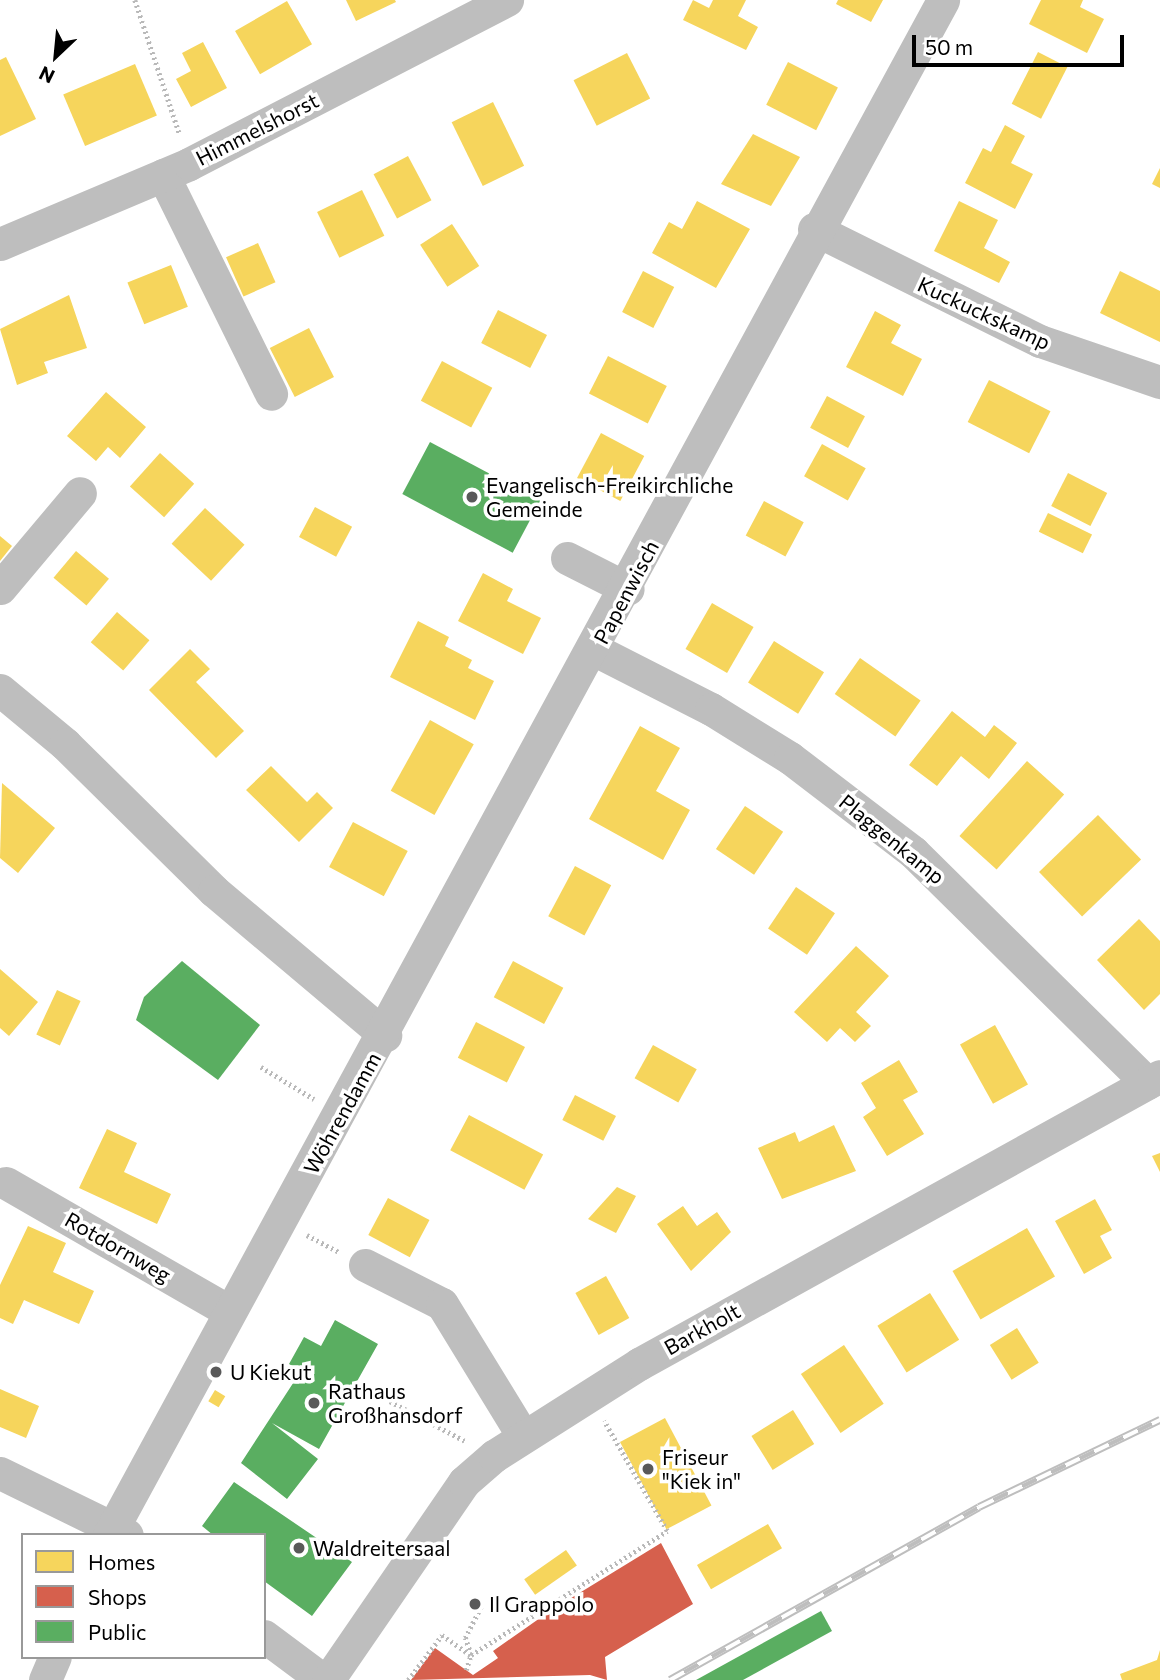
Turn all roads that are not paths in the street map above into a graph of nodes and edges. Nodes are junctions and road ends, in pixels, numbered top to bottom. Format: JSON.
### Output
{"nodes":[{"id":1,"x":507,"y":0,"type":"edge"},
{"id":2,"x":943,"y":0,"type":"edge"},
{"id":3,"x":176,"y":169,"type":"junction"},
{"id":4,"x":814,"y":229,"type":"junction"},
{"id":5,"x":0,"y":244,"type":"edge"},
{"id":6,"x":1160,"y":382,"type":"edge"},
{"id":7,"x":271,"y":394,"type":"dead end"},
{"id":8,"x":80,"y":493,"type":"dead end"},
{"id":9,"x":567,"y":558,"type":"dead end"},
{"id":10,"x":0,"y":588,"type":"edge"},
{"id":11,"x":628,"y":589,"type":"junction"},
{"id":12,"x":595,"y":650,"type":"junction"},
{"id":13,"x":0,"y":690,"type":"edge"},
{"id":14,"x":385,"y":1035,"type":"junction"},
{"id":15,"x":1154,"y":1079,"type":"edge"},
{"id":16,"x":6,"y":1183,"type":"dead end"},
{"id":17,"x":365,"y":1265,"type":"road end"},
{"id":18,"x":230,"y":1312,"type":"junction"},
{"id":19,"x":523,"y":1436,"type":"junction"},
{"id":20,"x":0,"y":1474,"type":"edge"},
{"id":21,"x":116,"y":1531,"type":"edge"},
{"id":22,"x":266,"y":1637,"type":"edge"},
{"id":23,"x":54,"y":1659,"type":"edge"},
{"id":24,"x":45,"y":1680,"type":"edge"},
{"id":25,"x":325,"y":1680,"type":"edge"}],
"edges":[{"from":1,"to":3,"type":"street","name":"Himmelshorst"},
{"from":2,"to":4,"type":"street","name":"Papenwisch"},
{"from":3,"to":5,"type":"street","name":"Himmelshorst"},
{"from":3,"to":7,"type":"street"},
{"from":4,"to":6,"type":"street","name":"Kuckuckskamp"},
{"from":4,"to":11,"type":"street","name":"Papenwisch"},
{"from":8,"to":10,"type":"street"},
{"from":9,"to":11,"type":"street"},
{"from":11,"to":12,"type":"street","name":"Papenwisch"},
{"from":12,"to":14,"type":"street","name":"Papenwisch"},
{"from":12,"to":15,"type":"street","name":"Plaggenkamp"},
{"from":13,"to":14,"type":"street","name":"Wöhrendamm"},
{"from":14,"to":18,"type":"street","name":"Wöhrendamm"},
{"from":15,"to":19,"type":"street","name":"Barkholt"},
{"from":16,"to":18,"type":"street","name":"Rotdornweg"},
{"from":17,"to":19,"type":"street"},
{"from":18,"to":21,"type":"street","name":"Wöhrendamm"},
{"from":19,"to":25,"type":"street","name":"Barkholt"},
{"from":20,"to":21,"type":"street"},
{"from":22,"to":25,"type":"street"},
{"from":23,"to":24,"type":"street"}]}
